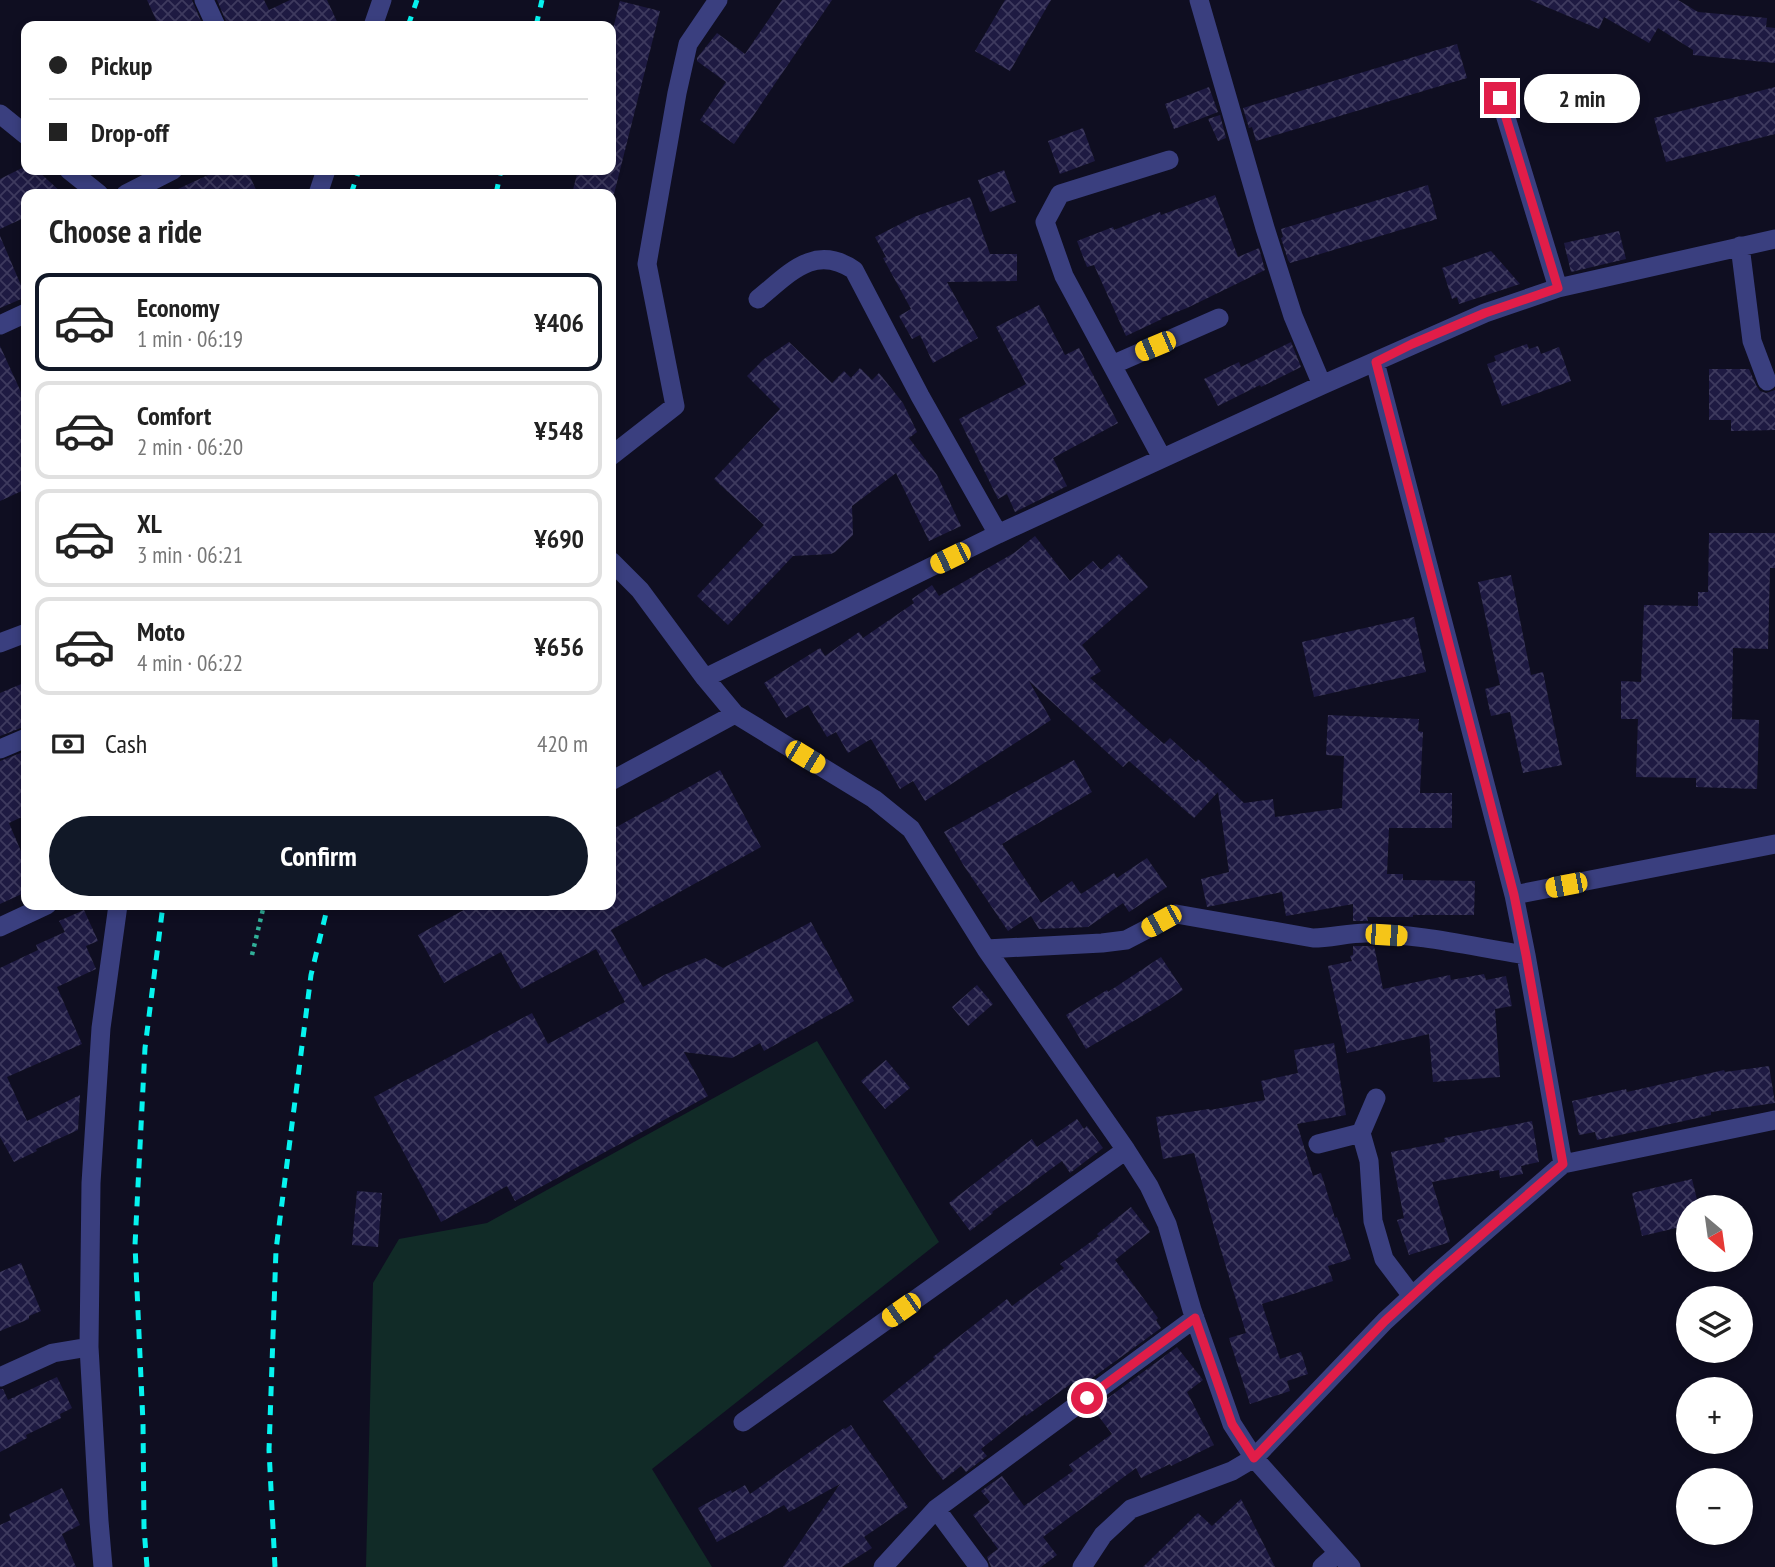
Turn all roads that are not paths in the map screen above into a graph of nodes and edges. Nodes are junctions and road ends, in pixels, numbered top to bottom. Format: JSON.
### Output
{"nodes":[{"id":1,"x":204,"y":0,"type":"edge"},
{"id":2,"x":382,"y":0,"type":"edge"},
{"id":3,"x":718,"y":0,"type":"edge"},
{"id":4,"x":1199,"y":0,"type":"edge"},
{"id":5,"x":214,"y":21,"type":"edge"},
{"id":6,"x":375,"y":21,"type":"edge"},
{"id":7,"x":1500,"y":98,"type":"dead end"},
{"id":8,"x":0,"y":114,"type":"edge"},
{"id":9,"x":21,"y":131,"type":"edge"},
{"id":10,"x":1169,"y":160,"type":"dead end"},
{"id":11,"x":75,"y":175,"type":"edge"},
{"id":12,"x":163,"y":175,"type":"edge"},
{"id":13,"x":93,"y":189,"type":"edge"},
{"id":14,"x":136,"y":189,"type":"edge"},
{"id":15,"x":1775,"y":239,"type":"edge"},
{"id":16,"x":1740,"y":246,"type":"junction"},
{"id":17,"x":1558,"y":288,"type":"junction"},
{"id":18,"x":758,"y":299,"type":"dead end"},
{"id":19,"x":21,"y":315,"type":"edge"},
{"id":20,"x":1219,"y":318,"type":"dead end"},
{"id":21,"x":0,"y":325,"type":"edge"},
{"id":22,"x":1376,"y":362,"type":"junction"},
{"id":23,"x":1112,"y":365,"type":"junction"},
{"id":24,"x":1767,"y":381,"type":"dead end"},
{"id":25,"x":1322,"y":384,"type":"junction"},
{"id":26,"x":616,"y":452,"type":"edge"},
{"id":27,"x":1162,"y":458,"type":"junction"},
{"id":28,"x":999,"y":534,"type":"junction"},
{"id":29,"x":616,"y":566,"type":"edge"},
{"id":30,"x":21,"y":635,"type":"edge"},
{"id":31,"x":0,"y":643,"type":"edge"},
{"id":32,"x":705,"y":678,"type":"junction"},
{"id":33,"x":735,"y":714,"type":"junction"},
{"id":34,"x":21,"y":739,"type":"edge"},
{"id":35,"x":0,"y":749,"type":"edge"},
{"id":36,"x":616,"y":778,"type":"edge"},
{"id":37,"x":1775,"y":844,"type":"edge"},
{"id":38,"x":1514,"y":895,"type":"junction"},
{"id":39,"x":36,"y":910,"type":"edge"},
{"id":40,"x":117,"y":910,"type":"edge"},
{"id":41,"x":0,"y":927,"type":"edge"},
{"id":42,"x":986,"y":949,"type":"junction"},
{"id":43,"x":1526,"y":955,"type":"junction"},
{"id":44,"x":1376,"y":1098,"type":"dead end"},
{"id":45,"x":1775,"y":1120,"type":"edge"},
{"id":46,"x":1361,"y":1133,"type":"junction"},
{"id":47,"x":1318,"y":1144,"type":"dead end"},
{"id":48,"x":1126,"y":1150,"type":"junction"},
{"id":49,"x":1563,"y":1164,"type":"junction"},
{"id":50,"x":1412,"y":1296,"type":"junction"},
{"id":51,"x":1195,"y":1318,"type":"junction"},
{"id":52,"x":89,"y":1348,"type":"junction"},
{"id":53,"x":0,"y":1377,"type":"edge"},
{"id":54,"x":743,"y":1422,"type":"dead end"},
{"id":55,"x":1254,"y":1458,"type":"junction"},
{"id":56,"x":936,"y":1509,"type":"junction"},
{"id":57,"x":1344,"y":1560,"type":"edge"},
{"id":58,"x":103,"y":1567,"type":"edge"},
{"id":59,"x":883,"y":1567,"type":"edge"},
{"id":60,"x":979,"y":1567,"type":"edge"},
{"id":61,"x":1082,"y":1567,"type":"edge"},
{"id":62,"x":1322,"y":1567,"type":"edge"}],
"edges":[{"from":1,"to":5,"type":"street"},
{"from":2,"to":6,"type":"street"},
{"from":3,"to":26,"type":"street"},
{"from":4,"to":25,"type":"street"},
{"from":7,"to":17,"type":"street"},
{"from":8,"to":9,"type":"street"},
{"from":10,"to":23,"type":"street"},
{"from":11,"to":13,"type":"street"},
{"from":12,"to":14,"type":"street"},
{"from":15,"to":16,"type":"street"},
{"from":16,"to":17,"type":"street"},
{"from":16,"to":24,"type":"street"},
{"from":17,"to":22,"type":"street"},
{"from":18,"to":28,"type":"street"},
{"from":19,"to":21,"type":"street"},
{"from":20,"to":23,"type":"street"},
{"from":22,"to":25,"type":"street"},
{"from":22,"to":38,"type":"street"},
{"from":23,"to":27,"type":"street"},
{"from":25,"to":27,"type":"street"},
{"from":27,"to":28,"type":"street"},
{"from":28,"to":32,"type":"street"},
{"from":29,"to":32,"type":"street"},
{"from":30,"to":31,"type":"street"},
{"from":32,"to":33,"type":"street"},
{"from":33,"to":36,"type":"street"},
{"from":33,"to":42,"type":"street"},
{"from":34,"to":35,"type":"street"},
{"from":37,"to":38,"type":"street"},
{"from":38,"to":43,"type":"street"},
{"from":39,"to":41,"type":"street"},
{"from":40,"to":52,"type":"street"},
{"from":42,"to":43,"type":"street"},
{"from":42,"to":48,"type":"street"},
{"from":43,"to":49,"type":"street"},
{"from":44,"to":46,"type":"street"},
{"from":45,"to":49,"type":"street"},
{"from":46,"to":47,"type":"street"},
{"from":46,"to":50,"type":"street"},
{"from":48,"to":51,"type":"street"},
{"from":48,"to":54,"type":"street"},
{"from":49,"to":50,"type":"street"},
{"from":50,"to":55,"type":"street"},
{"from":51,"to":55,"type":"street"},
{"from":51,"to":56,"type":"street"},
{"from":52,"to":53,"type":"street"},
{"from":52,"to":58,"type":"street"},
{"from":55,"to":57,"type":"street"},
{"from":55,"to":61,"type":"street"},
{"from":56,"to":59,"type":"street"},
{"from":56,"to":60,"type":"street"},
{"from":57,"to":62,"type":"street"}]}
